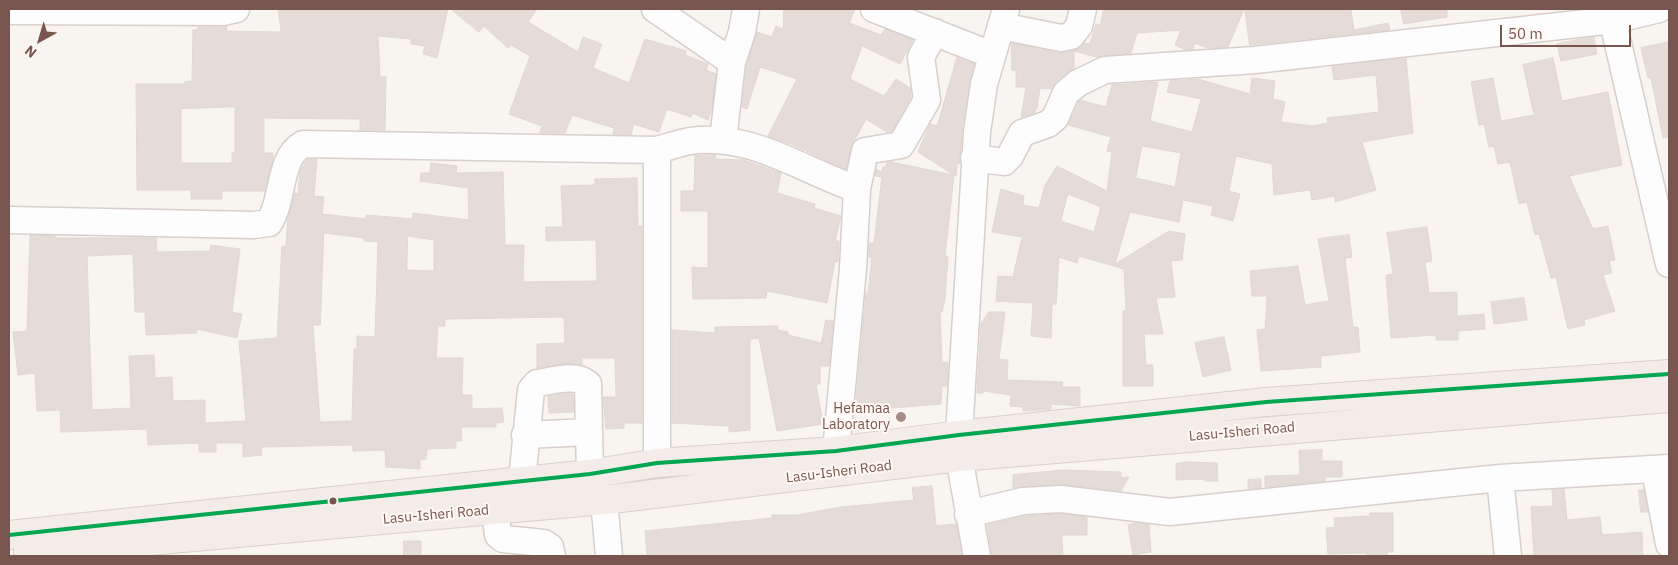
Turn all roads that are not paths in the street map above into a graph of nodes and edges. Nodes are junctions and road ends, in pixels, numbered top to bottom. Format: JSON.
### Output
{"nodes":[{"id":1,"x":236,"y":9,"type":"edge"},
{"id":2,"x":655,"y":9,"type":"edge"},
{"id":3,"x":746,"y":9,"type":"edge"},
{"id":4,"x":874,"y":9,"type":"edge"},
{"id":5,"x":1083,"y":9,"type":"edge"},
{"id":6,"x":1659,"y":9,"type":"edge"},
{"id":7,"x":9,"y":11,"type":"edge"},
{"id":8,"x":1611,"y":14,"type":"edge"},
{"id":9,"x":1004,"y":17,"type":"edge"},
{"id":10,"x":935,"y":32,"type":"junction"},
{"id":11,"x":992,"y":55,"type":"junction"},
{"id":12,"x":732,"y":62,"type":"junction"},
{"id":13,"x":723,"y":140,"type":"junction"},
{"id":14,"x":657,"y":150,"type":"junction"},
{"id":15,"x":974,"y":158,"type":"junction"},
{"id":16,"x":858,"y":189,"type":"junction"},
{"id":17,"x":9,"y":220,"type":"edge"},
{"id":18,"x":1669,"y":264,"type":"edge"},
{"id":19,"x":1669,"y":374,"type":"edge"},
{"id":20,"x":1669,"y":398,"type":"edge"},
{"id":21,"x":1266,"y":402,"type":"junction"},
{"id":22,"x":1269,"y":430,"type":"junction"},
{"id":23,"x":588,"y":432,"type":"junction"},
{"id":24,"x":525,"y":435,"type":"junction"},
{"id":25,"x":959,"y":446,"type":"junction"},
{"id":26,"x":836,"y":452,"type":"junction"},
{"id":27,"x":703,"y":460,"type":"junction"},
{"id":28,"x":657,"y":463,"type":"junction"},
{"id":29,"x":1662,"y":469,"type":"edge"},
{"id":30,"x":590,"y":474,"type":"junction"},
{"id":31,"x":1500,"y":478,"type":"junction"},
{"id":32,"x":522,"y":481,"type":"junction"},
{"id":33,"x":706,"y":488,"type":"junction"},
{"id":34,"x":604,"y":500,"type":"junction"},
{"id":35,"x":495,"y":510,"type":"junction"},
{"id":36,"x":968,"y":514,"type":"junction"},
{"id":37,"x":9,"y":535,"type":"edge"},
{"id":38,"x":1669,"y":544,"type":"edge"},
{"id":39,"x":9,"y":553,"type":"edge"},
{"id":40,"x":552,"y":556,"type":"edge"},
{"id":41,"x":609,"y":556,"type":"edge"},
{"id":42,"x":977,"y":556,"type":"edge"},
{"id":43,"x":1508,"y":556,"type":"edge"}],
"edges":[{"from":1,"to":7,"type":"street"},
{"from":2,"to":12,"type":"street"},
{"from":3,"to":12,"type":"street"},
{"from":4,"to":10,"type":"street"},
{"from":5,"to":9,"type":"street"},
{"from":6,"to":8,"type":"street"},
{"from":8,"to":15,"type":"street"},
{"from":8,"to":18,"type":"street"},
{"from":9,"to":11,"type":"street"},
{"from":10,"to":11,"type":"street"},
{"from":10,"to":16,"type":"street"},
{"from":11,"to":15,"type":"street"},
{"from":12,"to":13,"type":"street"},
{"from":13,"to":14,"type":"street"},
{"from":13,"to":16,"type":"street"},
{"from":14,"to":17,"type":"street"},
{"from":14,"to":28,"type":"street"},
{"from":15,"to":25,"type":"street"},
{"from":16,"to":26,"type":"street"},
{"from":19,"to":21,"type":"main road","name":"Lasu-Isheri Road"},
{"from":20,"to":22,"type":"main road","name":"Lasu-Isheri Road"},
{"from":21,"to":22,"type":"main road"},
{"from":21,"to":25,"type":"main road","name":"Lasu-Isheri Road"},
{"from":22,"to":25,"type":"main road","name":"Lasu-Isheri Road"},
{"from":23,"to":24,"type":"street"},
{"from":23,"to":24,"type":"street"},
{"from":23,"to":30,"type":"street"},
{"from":24,"to":32,"type":"street"},
{"from":25,"to":26,"type":"main road","name":"Lasu-Isheri Road"},
{"from":25,"to":33,"type":"main road","name":"Lasu-Isheri Road"},
{"from":25,"to":36,"type":"street"},
{"from":26,"to":27,"type":"main road","name":"Lasu-Isheri Road"},
{"from":27,"to":28,"type":"main road","name":"Lasu-Isheri Road"},
{"from":27,"to":33,"type":"main road"},
{"from":28,"to":30,"type":"main road","name":"Lasu-Isheri Road"},
{"from":29,"to":31,"type":"street"},
{"from":29,"to":38,"type":"street"},
{"from":30,"to":32,"type":"main road","name":"Lasu-Isheri Road"},
{"from":31,"to":36,"type":"street"},
{"from":31,"to":43,"type":"street"},
{"from":32,"to":37,"type":"main road","name":"Lasu-Isheri Road"},
{"from":33,"to":34,"type":"main road","name":"Lasu-Isheri Road"},
{"from":34,"to":35,"type":"main road","name":"Lasu-Isheri Road"},
{"from":34,"to":41,"type":"street"},
{"from":35,"to":39,"type":"main road","name":"Lasu-Isheri Road"},
{"from":35,"to":40,"type":"street"},
{"from":36,"to":42,"type":"street"}]}
